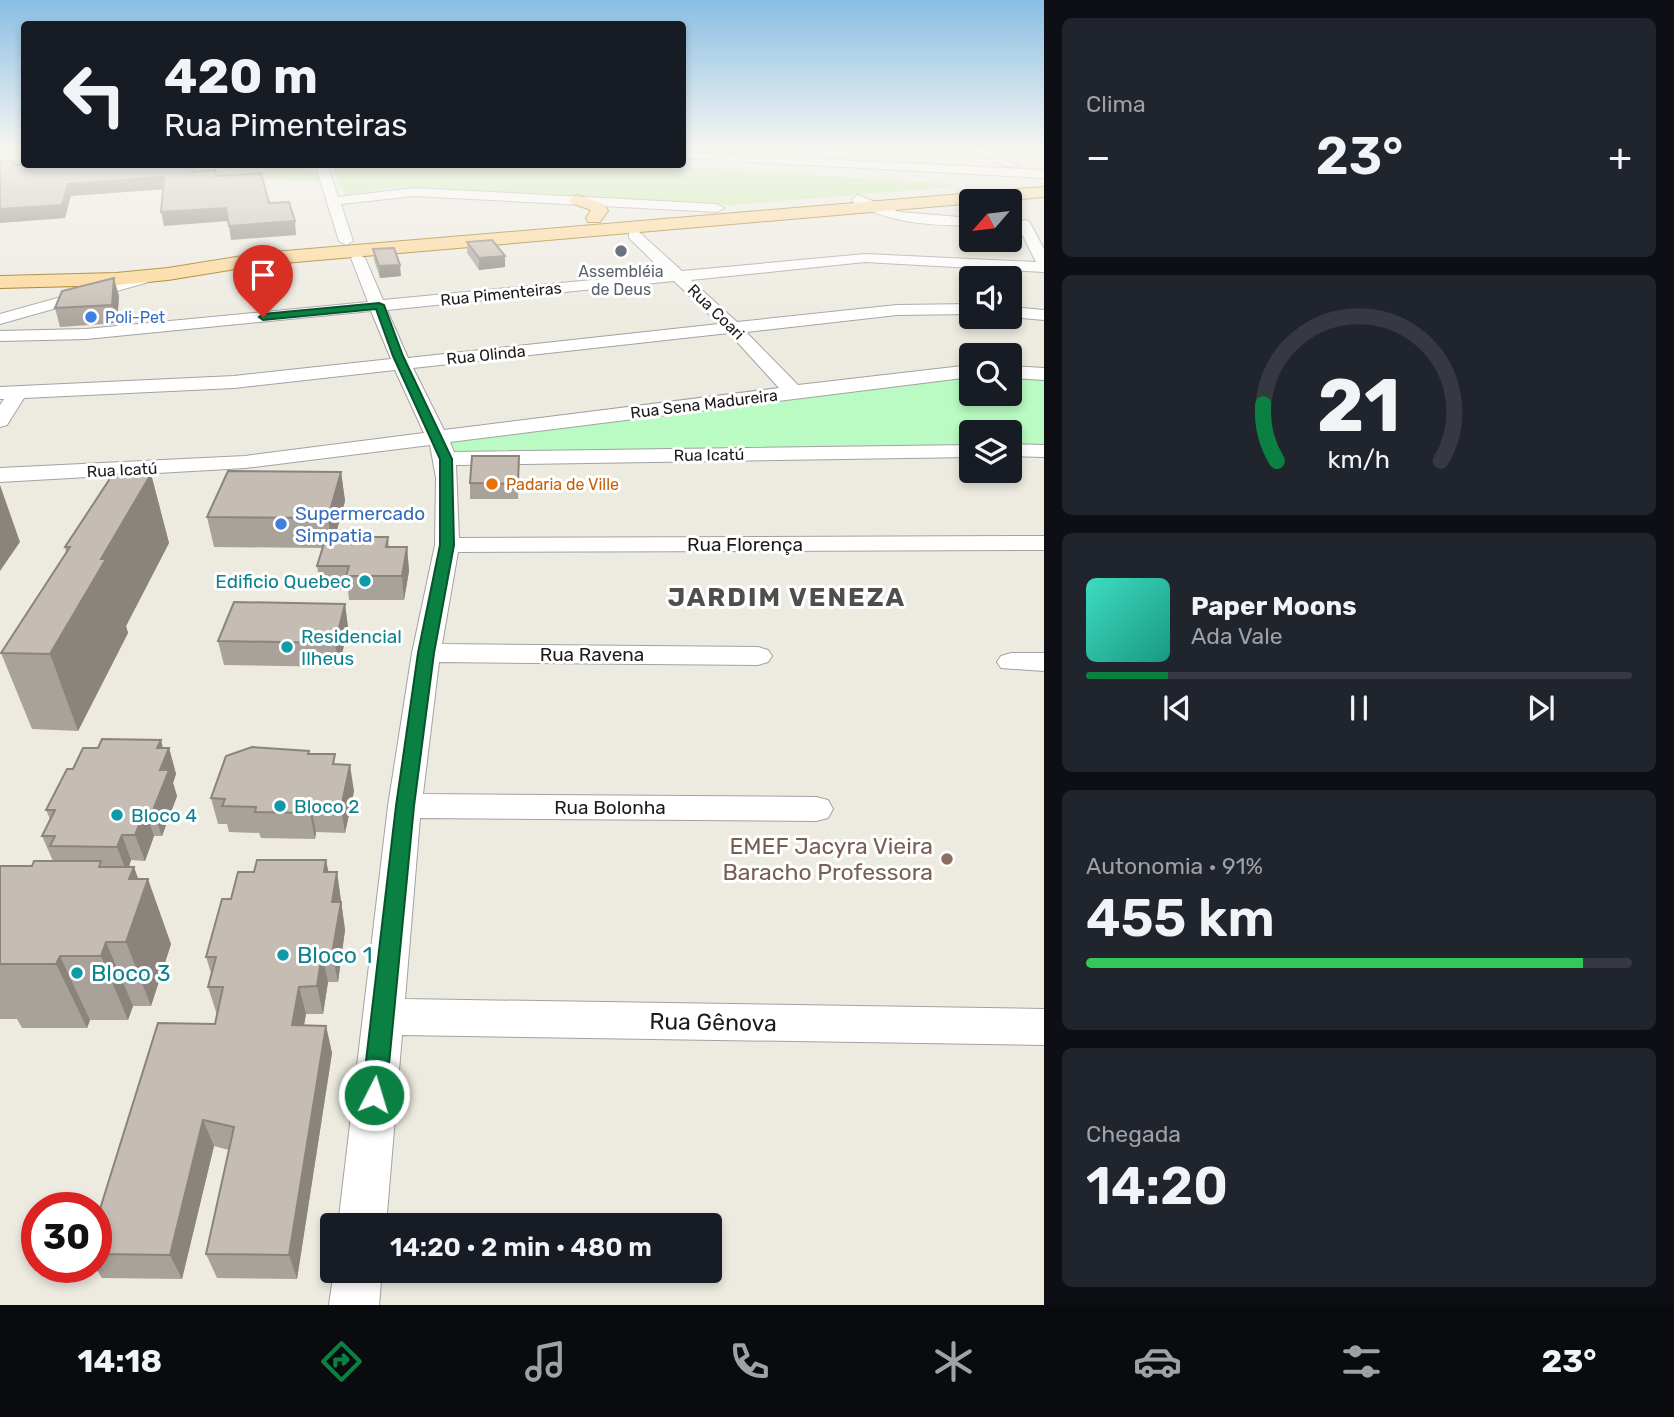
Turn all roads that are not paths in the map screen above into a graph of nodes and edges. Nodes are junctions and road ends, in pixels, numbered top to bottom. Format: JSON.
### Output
{"nodes":[{"id":1,"x":335,"y":208,"type":"edge"},
{"id":2,"x":598,"y":208,"type":"edge"},
{"id":3,"x":717,"y":208,"type":"joint"},
{"id":4,"x":722,"y":208,"type":"edge"},
{"id":5,"x":834,"y":208,"type":"edge"},
{"id":6,"x":836,"y":208,"type":"edge"},
{"id":7,"x":846,"y":208,"type":"edge"},
{"id":8,"x":877,"y":208,"type":"edge"},
{"id":9,"x":594,"y":218,"type":"junction"},
{"id":10,"x":959,"y":221,"type":"edge"},
{"id":11,"x":1022,"y":224,"type":"edge"},
{"id":12,"x":1044,"y":226,"type":"edge"},
{"id":13,"x":1022,"y":232,"type":"edge"},
{"id":14,"x":634,"y":235,"type":"junction"},
{"id":15,"x":345,"y":241,"type":"junction"},
{"id":16,"x":358,"y":258,"type":"junction"},
{"id":17,"x":186,"y":261,"type":"junction"},
{"id":18,"x":1044,"y":265,"type":"edge"},
{"id":19,"x":0,"y":267,"type":"edge"},
{"id":20,"x":86,"y":273,"type":"junction"},
{"id":21,"x":163,"y":274,"type":"junction"},
{"id":22,"x":679,"y":276,"type":"junction"},
{"id":23,"x":0,"y":282,"type":"edge"},
{"id":24,"x":74,"y":300,"type":"junction"},
{"id":25,"x":379,"y":305,"type":"junction"},
{"id":26,"x":959,"y":309,"type":"edge"},
{"id":27,"x":1022,"y":313,"type":"edge"},
{"id":28,"x":1044,"y":315,"type":"edge"},
{"id":29,"x":0,"y":319,"type":"edge"},
{"id":30,"x":733,"y":328,"type":"junction"},
{"id":31,"x":0,"y":336,"type":"edge"},
{"id":32,"x":403,"y":365,"type":"junction"},
{"id":33,"x":959,"y":372,"type":"edge"},
{"id":34,"x":1022,"y":373,"type":"edge"},
{"id":35,"x":1044,"y":374,"type":"edge"},
{"id":36,"x":9,"y":393,"type":"edge"},
{"id":37,"x":795,"y":393,"type":"junction"},
{"id":38,"x":0,"y":421,"type":"edge"},
{"id":39,"x":490,"y":431,"type":"junction"},
{"id":40,"x":441,"y":448,"type":"junction"},
{"id":41,"x":1022,"y":450,"type":"edge"},
{"id":42,"x":959,"y":451,"type":"edge"},
{"id":43,"x":1044,"y":451,"type":"edge"},
{"id":44,"x":499,"y":458,"type":"junction"},
{"id":45,"x":0,"y":475,"type":"edge"},
{"id":46,"x":1044,"y":543,"type":"edge"},
{"id":47,"x":447,"y":545,"type":"junction"},
{"id":48,"x":426,"y":653,"type":"junction"},
{"id":49,"x":758,"y":656,"type":"dead end"},
{"id":50,"x":1011,"y":662,"type":"dead end"},
{"id":51,"x":1044,"y":662,"type":"edge"},
{"id":52,"x":405,"y":806,"type":"junction"},
{"id":53,"x":816,"y":808,"type":"dead end"},
{"id":54,"x":382,"y":1017,"type":"junction"},
{"id":55,"x":1044,"y":1027,"type":"edge"},
{"id":56,"x":363,"y":1213,"type":"edge"},
{"id":57,"x":357,"y":1283,"type":"edge"},
{"id":58,"x":355,"y":1305,"type":"edge"}],
"edges":[{"from":1,"to":15,"type":"street"},
{"from":2,"to":9,"type":"main road"},
{"from":3,"to":4,"type":"main road"},
{"from":3,"to":9,"type":"main road"},
{"from":5,"to":17,"type":"main road"},
{"from":6,"to":21,"type":"main road"},
{"from":7,"to":14,"type":"main road"},
{"from":8,"to":10,"type":"street"},
{"from":9,"to":15,"type":"main road"},
{"from":11,"to":12,"type":"street"},
{"from":13,"to":18,"type":"street"},
{"from":14,"to":16,"type":"main road"},
{"from":14,"to":22,"type":"street","name":"Rua Coari"},
{"from":15,"to":17,"type":"main road"},
{"from":16,"to":21,"type":"main road"},
{"from":16,"to":25,"type":"street"},
{"from":17,"to":20,"type":"main road"},
{"from":18,"to":22,"type":"street","name":"Rua Pimenteiras"},
{"from":19,"to":20,"type":"main road"},
{"from":20,"to":21,"type":"main road"},
{"from":20,"to":23,"type":"main road"},
{"from":20,"to":24,"type":"main road"},
{"from":21,"to":24,"type":"street"},
{"from":22,"to":25,"type":"street","name":"Rua Pimenteiras"},
{"from":22,"to":30,"type":"street","name":"Rua Coari"},
{"from":24,"to":29,"type":"street"},
{"from":25,"to":31,"type":"street","name":"Rua Pimenteiras"},
{"from":25,"to":32,"type":"street"},
{"from":26,"to":30,"type":"street","name":"Rua Olinda"},
{"from":27,"to":28,"type":"street"},
{"from":30,"to":32,"type":"street","name":"Rua Olinda"},
{"from":30,"to":37,"type":"street","name":"Rua Coari"},
{"from":32,"to":36,"type":"street","name":"Rua Olinda"},
{"from":32,"to":40,"type":"street"},
{"from":33,"to":37,"type":"street","name":"Rua Sena Madureira"},
{"from":34,"to":35,"type":"street"},
{"from":36,"to":38,"type":"street"},
{"from":37,"to":39,"type":"street","name":"Rua Sena Madureira"},
{"from":39,"to":40,"type":"street","name":"Rua Sena Madureira"},
{"from":39,"to":44,"type":"street"},
{"from":40,"to":44,"type":"street","name":"Rua Icatú"},
{"from":40,"to":45,"type":"street","name":"Rua Icatú"},
{"from":40,"to":47,"type":"street"},
{"from":41,"to":43,"type":"street"},
{"from":42,"to":44,"type":"street","name":"Rua Icatú"},
{"from":46,"to":47,"type":"street","name":"Rua Florença"},
{"from":47,"to":48,"type":"street"},
{"from":48,"to":49,"type":"street","name":"Rua Ravena"},
{"from":48,"to":52,"type":"street"},
{"from":50,"to":51,"type":"street"},
{"from":52,"to":53,"type":"street","name":"Rua Bolonha"},
{"from":52,"to":54,"type":"street"},
{"from":54,"to":55,"type":"street","name":"Rua Gênova"},
{"from":54,"to":56,"type":"street"},
{"from":57,"to":58,"type":"street"}]}
